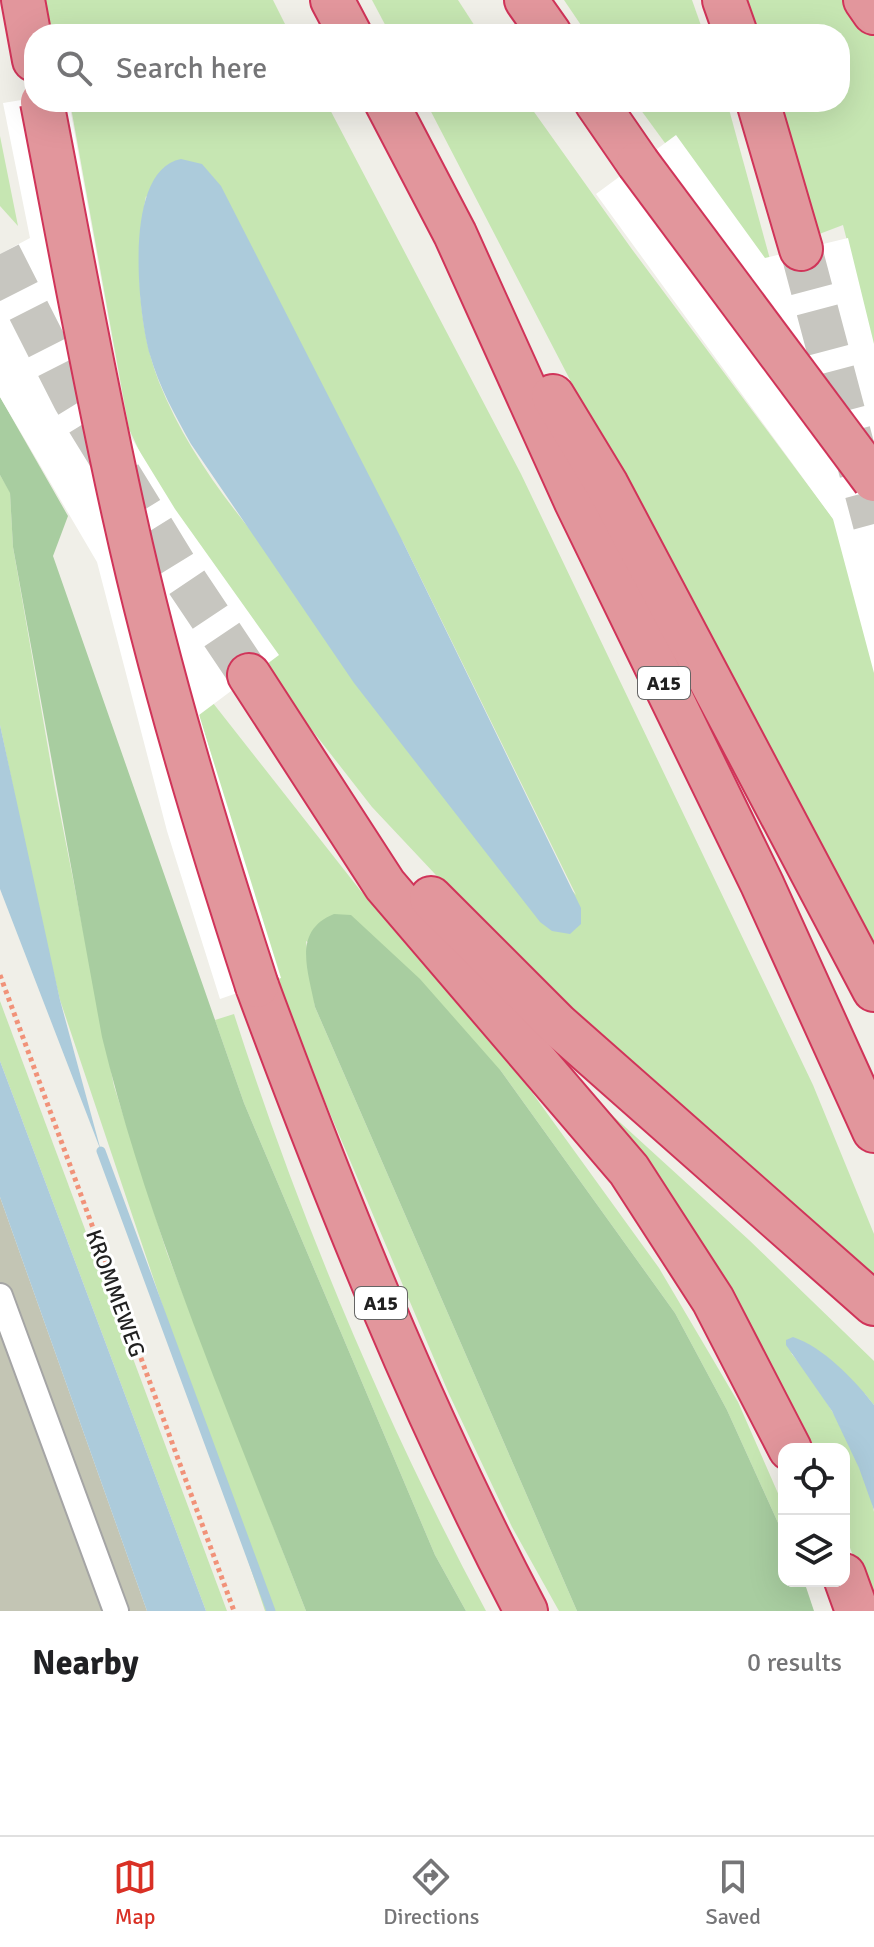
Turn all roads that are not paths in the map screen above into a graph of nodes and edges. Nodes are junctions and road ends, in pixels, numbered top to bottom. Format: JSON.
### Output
{"nodes":[{"id":1,"x":23,"y":0,"type":"edge"},
{"id":2,"x":332,"y":0,"type":"edge"},
{"id":3,"x":526,"y":0,"type":"edge"},
{"id":4,"x":724,"y":0,"type":"edge"},
{"id":5,"x":865,"y":0,"type":"edge"},
{"id":6,"x":874,"y":13,"type":"edge"},
{"id":7,"x":27,"y":24,"type":"edge"},
{"id":8,"x":345,"y":24,"type":"edge"},
{"id":9,"x":543,"y":24,"type":"edge"},
{"id":10,"x":732,"y":24,"type":"edge"},
{"id":11,"x":44,"y":112,"type":"edge"},
{"id":12,"x":391,"y":112,"type":"edge"},
{"id":13,"x":603,"y":112,"type":"edge"},
{"id":14,"x":761,"y":112,"type":"edge"},
{"id":15,"x":455,"y":234,"type":"junction"},
{"id":16,"x":801,"y":249,"type":"tunnel mouth"},
{"id":17,"x":874,"y":480,"type":"edge"},
{"id":18,"x":874,"y":990,"type":"edge"},
{"id":19,"x":874,"y":1131,"type":"edge"},
{"id":20,"x":0,"y":1296,"type":"edge"},
{"id":21,"x":874,"y":1304,"type":"edge"},
{"id":22,"x":787,"y":1443,"type":"edge"},
{"id":23,"x":848,"y":1587,"type":"edge"},
{"id":24,"x":116,"y":1611,"type":"edge"},
{"id":25,"x":526,"y":1611,"type":"edge"},
{"id":26,"x":857,"y":1611,"type":"edge"}],
"edges":[{"from":1,"to":7,"type":"highway"},
{"from":2,"to":8,"type":"highway"},
{"from":3,"to":9,"type":"highway"},
{"from":4,"to":10,"type":"highway"},
{"from":5,"to":6,"type":"highway"},
{"from":11,"to":25,"type":"highway","number":"A15","bridge":true},
{"from":12,"to":15,"type":"highway","number":"A15"},
{"from":13,"to":17,"type":"highway","bridge":true},
{"from":14,"to":16,"type":"highway"},
{"from":15,"to":18,"type":"highway","number":"A15"},
{"from":15,"to":19,"type":"highway","number":"A15"},
{"from":20,"to":24,"type":"street"},
{"from":21,"to":22,"type":"highway"},
{"from":23,"to":26,"type":"highway"}]}
